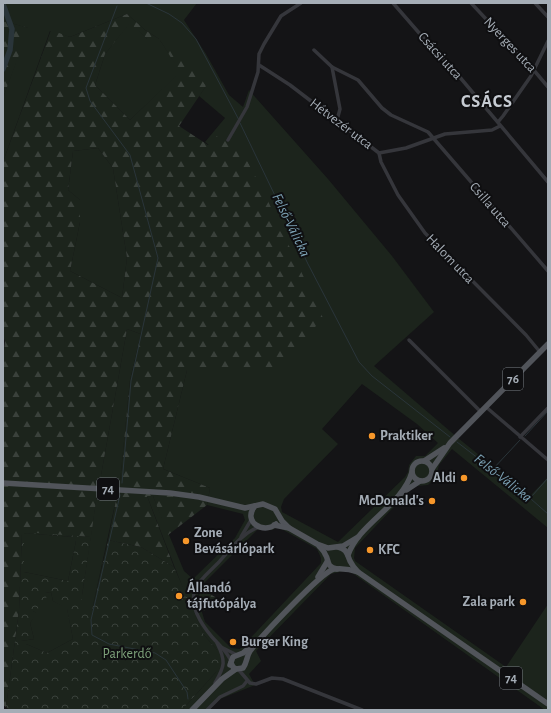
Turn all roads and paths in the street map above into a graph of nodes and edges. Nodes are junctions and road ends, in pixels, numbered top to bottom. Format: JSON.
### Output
{"nodes":[{"id":1,"x":301,"y":3,"type":"edge"},
{"id":2,"x":393,"y":3,"type":"edge"},
{"id":3,"x":471,"y":3,"type":"edge"},
{"id":4,"x":535,"y":3,"type":"edge"},
{"id":5,"x":548,"y":17,"type":"edge"},
{"id":6,"x":548,"y":41,"type":"edge"},
{"id":7,"x":314,"y":50,"type":"dead end"},
{"id":8,"x":259,"y":65,"type":"junction"},
{"id":9,"x":332,"y":67,"type":"junction"},
{"id":10,"x":534,"y":71,"type":"junction"},
{"id":11,"x":548,"y":87,"type":"edge"},
{"id":12,"x":337,"y":120,"type":"junction"},
{"id":13,"x":498,"y":122,"type":"junction"},
{"id":14,"x":500,"y":126,"type":"junction"},
{"id":15,"x":433,"y":138,"type":"junction"},
{"id":16,"x":228,"y":140,"type":"dead end"},
{"id":17,"x":379,"y":152,"type":"junction"},
{"id":18,"x":548,"y":182,"type":"edge"},
{"id":19,"x":548,"y":271,"type":"edge"},
{"id":20,"x":409,"y":340,"type":"dead end"},
{"id":21,"x":548,"y":344,"type":"edge"},
{"id":22,"x":540,"y":352,"type":"junction"},
{"id":23,"x":486,"y":406,"type":"junction"},
{"id":24,"x":548,"y":408,"type":"edge"},
{"id":25,"x":481,"y":412,"type":"junction"},
{"id":26,"x":520,"y":437,"type":"junction"},
{"id":27,"x":450,"y":443,"type":"junction"},
{"id":28,"x":548,"y":460,"type":"edge"},
{"id":29,"x":424,"y":461,"type":"junction"},
{"id":30,"x":432,"y":469,"type":"junction"},
{"id":31,"x":412,"y":472,"type":"junction"},
{"id":32,"x":420,"y":481,"type":"junction"},
{"id":33,"x":3,"y":483,"type":"edge"},
{"id":34,"x":400,"y":494,"type":"junction"},
{"id":35,"x":237,"y":506,"type":"junction"},
{"id":36,"x":255,"y":506,"type":"junction"},
{"id":37,"x":278,"y":516,"type":"junction"},
{"id":38,"x":251,"y":517,"type":"junction"},
{"id":39,"x":274,"y":525,"type":"junction"},
{"id":40,"x":260,"y":526,"type":"junction"},
{"id":41,"x":289,"y":528,"type":"junction"},
{"id":42,"x":361,"y":534,"type":"junction"},
{"id":43,"x":238,"y":541,"type":"junction"},
{"id":44,"x":317,"y":544,"type":"junction"},
{"id":45,"x":335,"y":548,"type":"junction"},
{"id":46,"x":349,"y":556,"type":"junction"},
{"id":47,"x":327,"y":559,"type":"junction"},
{"id":48,"x":339,"y":569,"type":"junction"},
{"id":49,"x":358,"y":572,"type":"junction"},
{"id":50,"x":313,"y":584,"type":"junction"},
{"id":51,"x":215,"y":640,"type":"junction"},
{"id":52,"x":259,"y":640,"type":"junction"},
{"id":53,"x":222,"y":646,"type":"junction"},
{"id":54,"x":238,"y":655,"type":"junction"},
{"id":55,"x":246,"y":659,"type":"junction"},
{"id":56,"x":231,"y":662,"type":"junction"},
{"id":57,"x":244,"y":666,"type":"junction"},
{"id":58,"x":237,"y":669,"type":"junction"},
{"id":59,"x":222,"y":679,"type":"junction"},
{"id":60,"x":246,"y":679,"type":"junction"},
{"id":61,"x":212,"y":689,"type":"junction"},
{"id":62,"x":548,"y":704,"type":"edge"},
{"id":63,"x":192,"y":710,"type":"edge"},
{"id":64,"x":207,"y":710,"type":"edge"},
{"id":65,"x":362,"y":710,"type":"edge"}],
"edges":[{"from":1,"to":8,"type":"street"},
{"from":2,"to":13,"type":"street","name":"Csácsi utca"},
{"from":3,"to":10,"type":"street","name":"Nyerges utca"},
{"from":4,"to":5,"type":"street"},
{"from":6,"to":10,"type":"street"},
{"from":7,"to":9,"type":"street","name":"Csilla utca"},
{"from":8,"to":12,"type":"street","name":"Hétvezér utca"},
{"from":8,"to":16,"type":"street"},
{"from":9,"to":12,"type":"street"},
{"from":9,"to":15,"type":"street","name":"Csilla utca"},
{"from":10,"to":11,"type":"street","name":"Nyerges utca"},
{"from":10,"to":13,"type":"street"},
{"from":12,"to":17,"type":"street","name":"Hétvezér utca"},
{"from":13,"to":14,"type":"street","name":"Csácsi utca"},
{"from":14,"to":15,"type":"street","name":"Hétvezér utca"},
{"from":14,"to":18,"type":"street","name":"Csácsi utca"},
{"from":15,"to":17,"type":"street","name":"Hétvezér utca"},
{"from":15,"to":19,"type":"street","name":"Csilla utca"},
{"from":17,"to":22,"type":"street","name":"Halom utca"},
{"from":20,"to":25,"type":"street"},
{"from":21,"to":22,"type":"main road","number":"76"},
{"from":22,"to":23,"type":"main road","number":"76"},
{"from":23,"to":25,"type":"main road","number":"76"},
{"from":23,"to":26,"type":"street"},
{"from":24,"to":26,"type":"street"},
{"from":25,"to":27,"type":"main road","number":"76"},
{"from":26,"to":28,"type":"street"},
{"from":27,"to":29,"type":"main road","number":"76"},
{"from":27,"to":30,"type":"main road","number":"76"},
{"from":29,"to":30,"type":"main road"},
{"from":29,"to":31,"type":"main road","number":"76"},
{"from":30,"to":32,"type":"main road","number":"76"},
{"from":31,"to":32,"type":"main road"},
{"from":31,"to":34,"type":"main road","number":"76"},
{"from":32,"to":34,"type":"main road","number":"76"},
{"from":33,"to":35,"type":"main road","number":"74"},
{"from":34,"to":42,"type":"main road","number":"76"},
{"from":35,"to":36,"type":"main road","number":"74"},
{"from":35,"to":38,"type":"main road","number":"74"},
{"from":36,"to":37,"type":"main road","number":"74"},
{"from":36,"to":38,"type":"main road"},
{"from":37,"to":39,"type":"main road"},
{"from":37,"to":41,"type":"main road","number":"74"},
{"from":38,"to":40,"type":"main road","number":"74"},
{"from":38,"to":43,"type":"street"},
{"from":39,"to":40,"type":"main road","number":"74"},
{"from":39,"to":41,"type":"main road","number":"74"},
{"from":40,"to":43,"type":"street"},
{"from":41,"to":44,"type":"main road","number":"74"},
{"from":42,"to":45,"type":"main road","number":"76"},
{"from":42,"to":46,"type":"main road","number":"76"},
{"from":43,"to":51,"type":"street"},
{"from":44,"to":45,"type":"main road","number":"74"},
{"from":44,"to":47,"type":"main road","number":"74"},
{"from":45,"to":46,"type":"main road","number":"74"},
{"from":45,"to":47,"type":"main road"},
{"from":46,"to":48,"type":"main road"},
{"from":46,"to":49,"type":"main road","number":"74"},
{"from":47,"to":48,"type":"main road","number":"74"},
{"from":47,"to":50,"type":"main road"},
{"from":48,"to":49,"type":"main road","number":"74"},
{"from":48,"to":50,"type":"main road"},
{"from":49,"to":62,"type":"main road","number":"74"},
{"from":50,"to":52,"type":"main road"},
{"from":51,"to":53,"type":"street"},
{"from":51,"to":61,"type":"street"},
{"from":52,"to":54,"type":"main road"},
{"from":52,"to":55,"type":"main road"},
{"from":53,"to":54,"type":"street"},
{"from":53,"to":56,"type":"street"},
{"from":54,"to":55,"type":"main road"},
{"from":54,"to":56,"type":"main road"},
{"from":55,"to":57,"type":"main road"},
{"from":56,"to":58,"type":"main road"},
{"from":56,"to":59,"type":"main road"},
{"from":57,"to":58,"type":"main road"},
{"from":57,"to":60,"type":"street"},
{"from":58,"to":59,"type":"main road"},
{"from":58,"to":60,"type":"street"},
{"from":59,"to":61,"type":"main road"},
{"from":60,"to":64,"type":"street"},
{"from":60,"to":65,"type":"street"},
{"from":61,"to":63,"type":"main road"}]}
